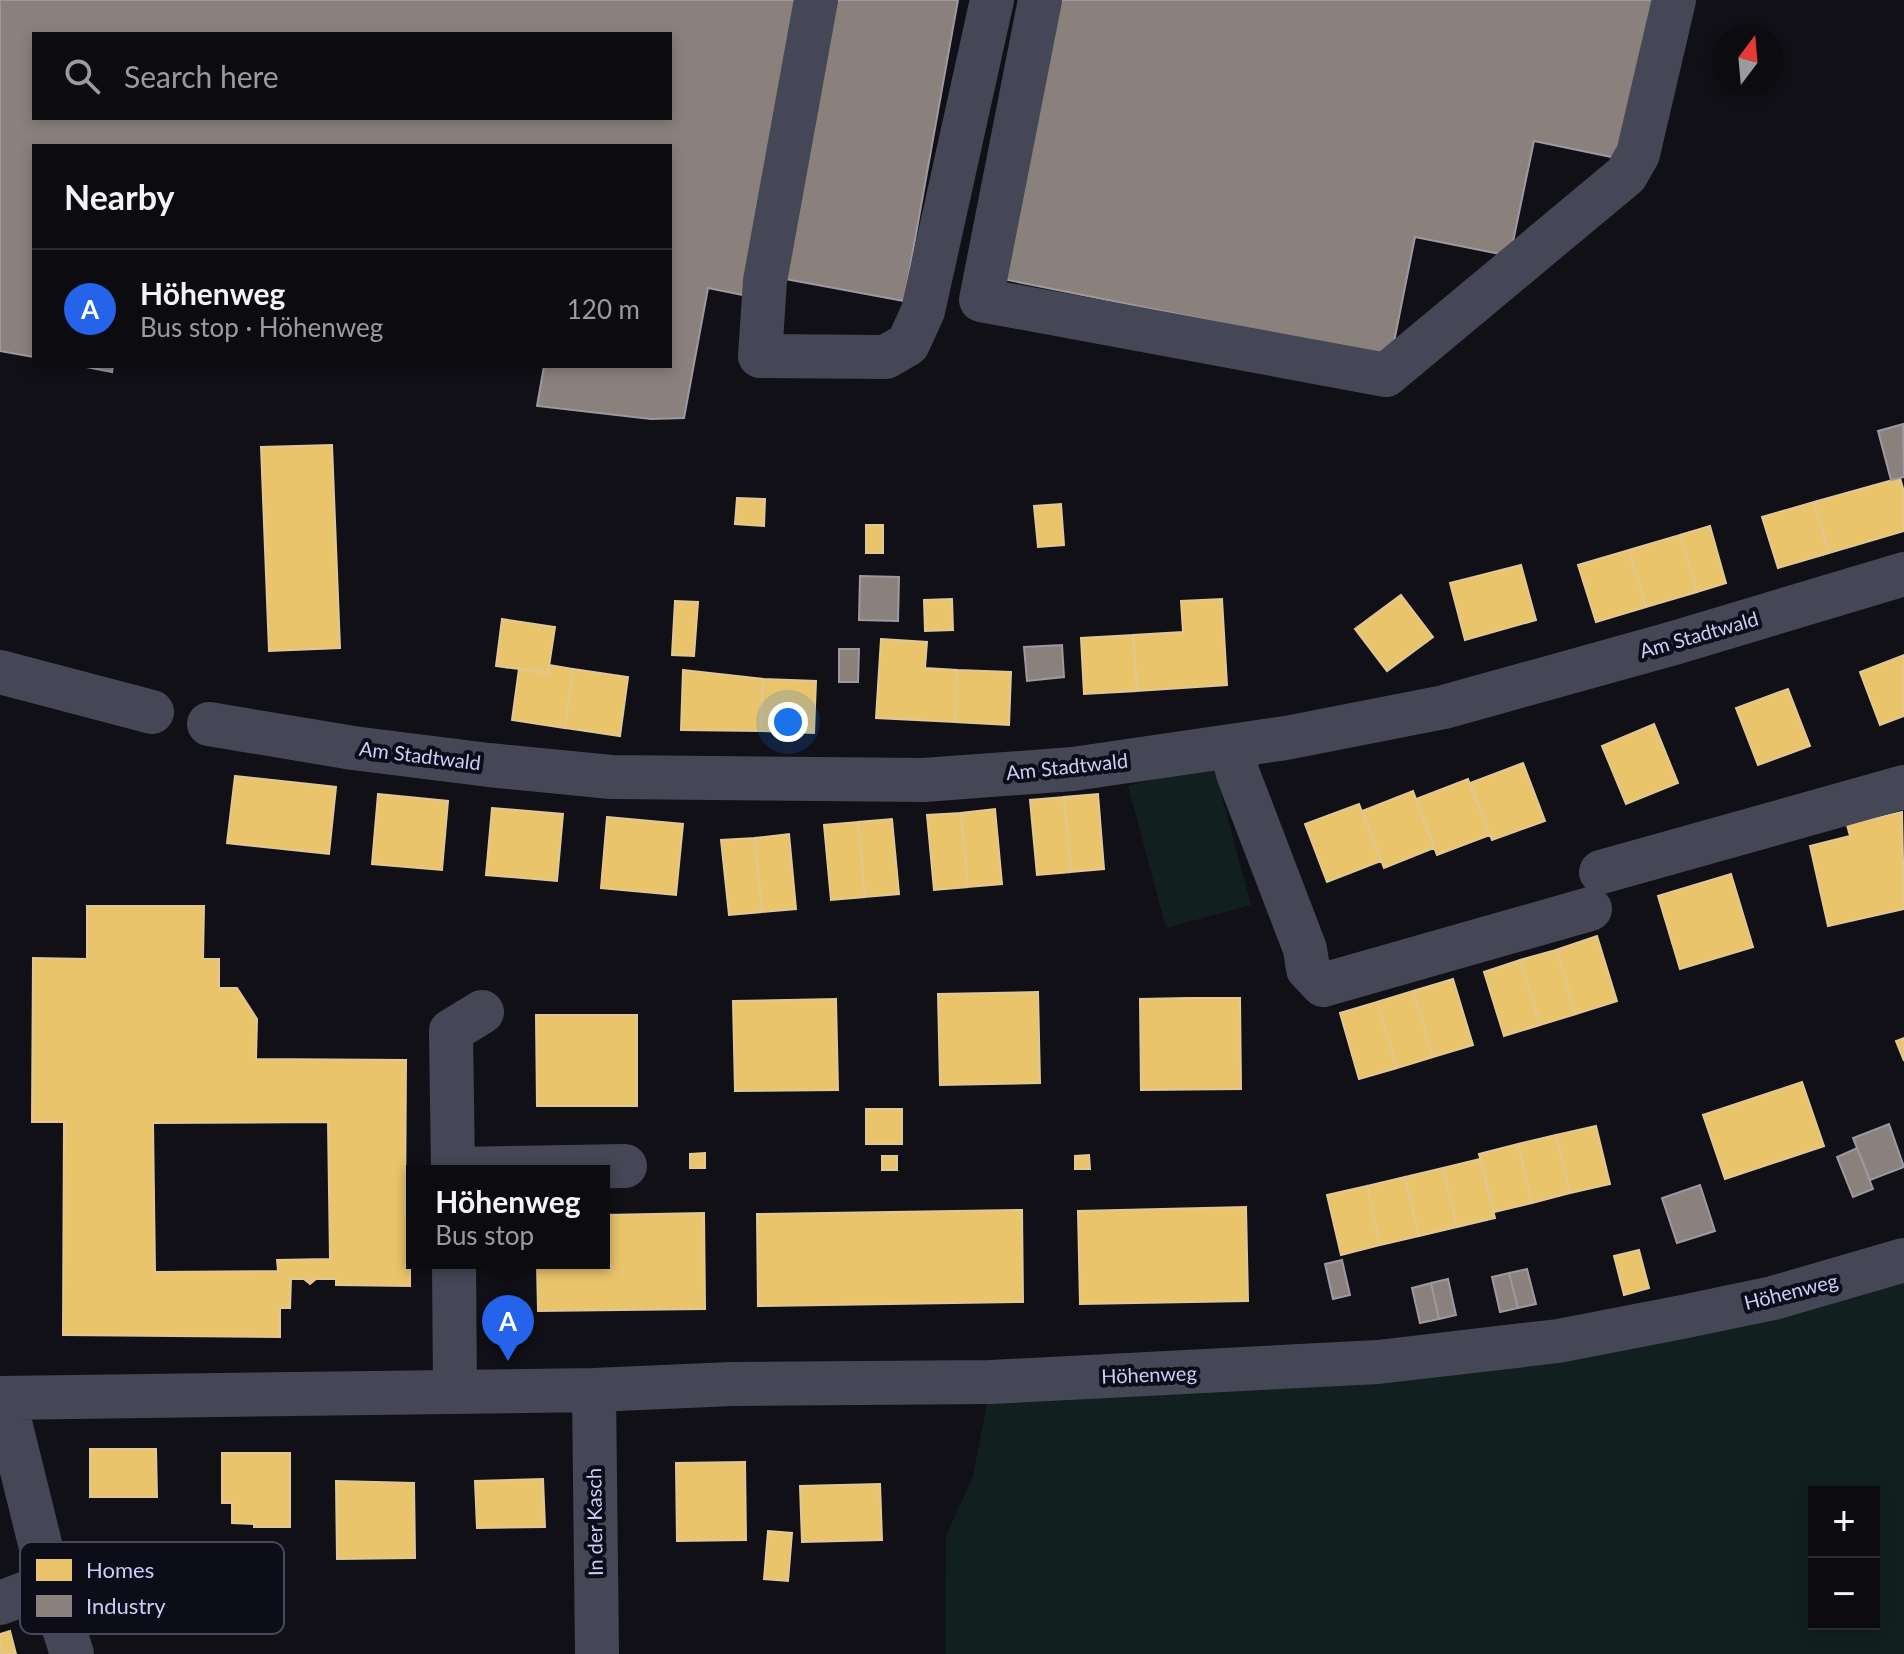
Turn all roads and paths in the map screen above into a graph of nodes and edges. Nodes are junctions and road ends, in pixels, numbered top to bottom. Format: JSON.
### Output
{"nodes":[{"id":1,"x":816,"y":0,"type":"edge"},
{"id":2,"x":992,"y":0,"type":"edge"},
{"id":3,"x":1040,"y":0,"type":"edge"},
{"id":4,"x":1674,"y":0,"type":"edge"},
{"id":5,"x":1904,"y":574,"type":"edge"},
{"id":6,"x":0,"y":672,"type":"edge"},
{"id":7,"x":152,"y":712,"type":"dead end"},
{"id":8,"x":209,"y":724,"type":"dead end"},
{"id":9,"x":1232,"y":747,"type":"junction"},
{"id":10,"x":1904,"y":787,"type":"edge"},
{"id":11,"x":482,"y":1012,"type":"dead end"},
{"id":12,"x":453,"y":1165,"type":"edge"},
{"id":13,"x":610,"y":1166,"type":"edge"},
{"id":14,"x":625,"y":1166,"type":"dead end"},
{"id":15,"x":1904,"y":1260,"type":"edge"},
{"id":16,"x":454,"y":1269,"type":"edge"},
{"id":17,"x":594,"y":1390,"type":"junction"},
{"id":18,"x":455,"y":1392,"type":"junction"},
{"id":19,"x":2,"y":1398,"type":"edge"},
{"id":20,"x":39,"y":1542,"type":"edge"},
{"id":21,"x":20,"y":1595,"type":"edge"},
{"id":22,"x":0,"y":1603,"type":"edge"},
{"id":23,"x":66,"y":1634,"type":"edge"},
{"id":24,"x":72,"y":1654,"type":"edge"},
{"id":25,"x":597,"y":1654,"type":"edge"}],
"edges":[{"from":1,"to":2,"type":"street"},
{"from":3,"to":4,"type":"street"},
{"from":5,"to":9,"type":"street","name":"Am Stadtwald"},
{"from":6,"to":7,"type":"street"},
{"from":8,"to":9,"type":"street","name":"Am Stadtwald"},
{"from":9,"to":10,"type":"street"},
{"from":11,"to":12,"type":"street"},
{"from":13,"to":14,"type":"street"},
{"from":15,"to":17,"type":"street","name":"Höhenweg"},
{"from":16,"to":18,"type":"street"},
{"from":17,"to":18,"type":"street","name":"Höhenweg"},
{"from":17,"to":25,"type":"street","name":"In der Kasch"},
{"from":18,"to":19,"type":"street","name":"Höhenweg"},
{"from":19,"to":20,"type":"street"},
{"from":21,"to":22,"type":"street"},
{"from":23,"to":24,"type":"street"}]}
